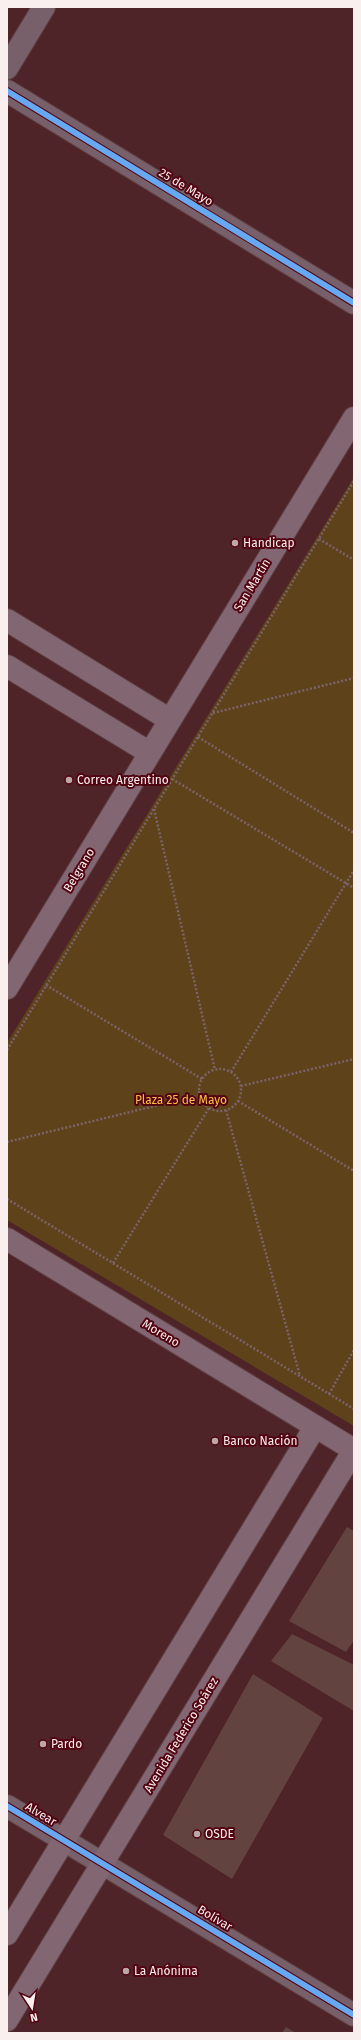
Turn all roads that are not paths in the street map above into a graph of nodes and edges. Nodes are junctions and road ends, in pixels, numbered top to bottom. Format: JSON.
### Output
{"nodes":[{"id":1,"x":44,"y":7,"type":"edge"},
{"id":2,"x":7,"y":68,"type":"edge"},
{"id":3,"x":7,"y":91,"type":"edge"},
{"id":4,"x":354,"y":302,"type":"edge"},
{"id":5,"x":354,"y":418,"type":"edge"},
{"id":6,"x":7,"y":620,"type":"edge"},
{"id":7,"x":7,"y":666,"type":"edge"},
{"id":8,"x":170,"y":720,"type":"junction"},
{"id":9,"x":150,"y":753,"type":"junction"},
{"id":10,"x":7,"y":988,"type":"edge"},
{"id":11,"x":7,"y":1239,"type":"edge"},
{"id":12,"x":315,"y":1427,"type":"junction"},
{"id":13,"x":354,"y":1450,"type":"edge"},
{"id":14,"x":7,"y":1806,"type":"edge"},
{"id":15,"x":64,"y":1841,"type":"junction"},
{"id":16,"x":102,"y":1863,"type":"junction"},
{"id":17,"x":7,"y":1934,"type":"edge"},
{"id":18,"x":354,"y":2015,"type":"edge"},
{"id":19,"x":7,"y":2020,"type":"edge"}],
"edges":[{"from":1,"to":2,"type":"street"},
{"from":3,"to":4,"type":"street","name":"25 de Mayo"},
{"from":5,"to":8,"type":"main road","name":"San Martín"},
{"from":6,"to":8,"type":"main road"},
{"from":7,"to":9,"type":"main road"},
{"from":8,"to":9,"type":"main road","name":"San Martín"},
{"from":9,"to":10,"type":"main road","name":"Belgrano"},
{"from":11,"to":12,"type":"main road","name":"Moreno"},
{"from":12,"to":13,"type":"main road","name":"Moreno"},
{"from":12,"to":15,"type":"main road"},
{"from":13,"to":16,"type":"main road","name":"Avenida Federico Soárez"},
{"from":14,"to":15,"type":"street","name":"Alvear"},
{"from":15,"to":16,"type":"street","name":"Bolívar"},
{"from":15,"to":17,"type":"main road"},
{"from":16,"to":18,"type":"street","name":"Bolívar"},
{"from":16,"to":19,"type":"main road","name":"Avenida Federico Soárez"}]}
